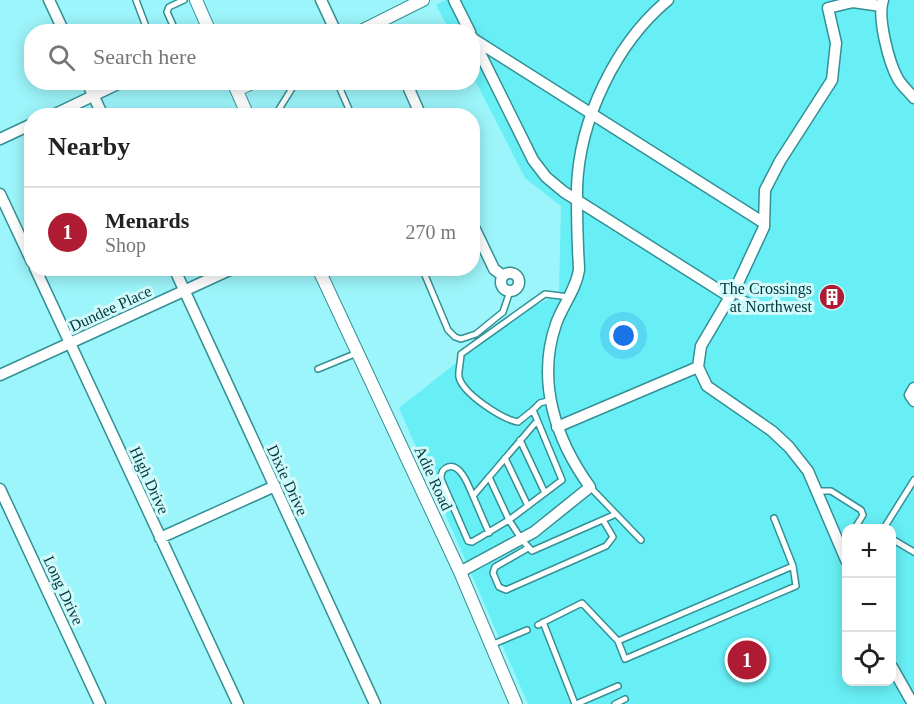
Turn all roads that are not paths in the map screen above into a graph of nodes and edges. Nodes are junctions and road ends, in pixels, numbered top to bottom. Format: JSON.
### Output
{"nodes":[{"id":1,"x":49,"y":0,"type":"edge"},
{"id":2,"x":136,"y":0,"type":"edge"},
{"id":3,"x":184,"y":0,"type":"edge"},
{"id":4,"x":196,"y":0,"type":"edge"},
{"id":5,"x":321,"y":0,"type":"edge"},
{"id":6,"x":423,"y":0,"type":"edge"},
{"id":7,"x":454,"y":0,"type":"edge"},
{"id":8,"x":668,"y":0,"type":"edge"},
{"id":9,"x":882,"y":3,"type":"edge"},
{"id":10,"x":828,"y":4,"type":"edge"},
{"id":11,"x":60,"y":24,"type":"edge"},
{"id":12,"x":145,"y":24,"type":"edge"},
{"id":13,"x":172,"y":24,"type":"edge"},
{"id":14,"x":206,"y":24,"type":"edge"},
{"id":15,"x":332,"y":24,"type":"edge"},
{"id":16,"x":384,"y":24,"type":"edge"},
{"id":17,"x":466,"y":24,"type":"edge"},
{"id":18,"x":480,"y":41,"type":"edge"},
{"id":19,"x":480,"y":52,"type":"edge"},
{"id":20,"x":90,"y":90,"type":"edge"},
{"id":21,"x":105,"y":90,"type":"edge"},
{"id":22,"x":237,"y":90,"type":"edge"},
{"id":23,"x":291,"y":90,"type":"edge"},
{"id":24,"x":341,"y":90,"type":"edge"},
{"id":25,"x":410,"y":90,"type":"edge"},
{"id":26,"x":93,"y":96,"type":"junction"},
{"id":27,"x":914,"y":98,"type":"edge"},
{"id":28,"x":68,"y":108,"type":"edge"},
{"id":29,"x":98,"y":108,"type":"edge"},
{"id":30,"x":245,"y":108,"type":"edge"},
{"id":31,"x":280,"y":108,"type":"edge"},
{"id":32,"x":348,"y":108,"type":"edge"},
{"id":33,"x":417,"y":108,"type":"edge"},
{"id":34,"x":592,"y":114,"type":"junction"},
{"id":35,"x":24,"y":128,"type":"edge"},
{"id":36,"x":0,"y":139,"type":"edge"},
{"id":37,"x":0,"y":194,"type":"edge"},
{"id":38,"x":577,"y":200,"type":"junction"},
{"id":39,"x":764,"y":223,"type":"junction"},
{"id":40,"x":480,"y":240,"type":"edge"},
{"id":41,"x":24,"y":245,"type":"edge"},
{"id":42,"x":39,"y":276,"type":"edge"},
{"id":43,"x":177,"y":276,"type":"edge"},
{"id":44,"x":217,"y":276,"type":"edge"},
{"id":45,"x":322,"y":276,"type":"edge"},
{"id":46,"x":425,"y":276,"type":"edge"},
{"id":47,"x":184,"y":291,"type":"junction"},
{"id":48,"x":510,"y":291,"type":"joint"},
{"id":49,"x":731,"y":295,"type":"junction"},
{"id":50,"x":569,"y":297,"type":"junction"},
{"id":51,"x":748,"y":301,"type":"dead end"},
{"id":52,"x":69,"y":344,"type":"junction"},
{"id":53,"x":357,"y":354,"type":"junction"},
{"id":54,"x":698,"y":367,"type":"junction"},
{"id":55,"x":318,"y":369,"type":"dead end"},
{"id":56,"x":0,"y":375,"type":"edge"},
{"id":57,"x":914,"y":388,"type":"edge"},
{"id":58,"x":551,"y":400,"type":"junction"},
{"id":59,"x":914,"y":401,"type":"edge"},
{"id":60,"x":533,"y":410,"type":"junction"},
{"id":61,"x":537,"y":421,"type":"junction"},
{"id":62,"x":557,"y":427,"type":"junction"},
{"id":63,"x":520,"y":440,"type":"junction"},
{"id":64,"x":505,"y":458,"type":"junction"},
{"id":65,"x":489,"y":477,"type":"junction"},
{"id":66,"x":914,"y":480,"type":"edge"},
{"id":67,"x":275,"y":486,"type":"junction"},
{"id":68,"x":591,"y":487,"type":"junction"},
{"id":69,"x":0,"y":489,"type":"edge"},
{"id":70,"x":818,"y":491,"type":"junction"},
{"id":71,"x":545,"y":493,"type":"junction"},
{"id":72,"x":473,"y":496,"type":"junction"},
{"id":73,"x":528,"y":506,"type":"junction"},
{"id":74,"x":616,"y":514,"type":"junction"},
{"id":75,"x":774,"y":518,"type":"dead end"},
{"id":76,"x":509,"y":520,"type":"junction"},
{"id":77,"x":603,"y":520,"type":"junction"},
{"id":78,"x":857,"y":524,"type":"edge"},
{"id":79,"x":886,"y":524,"type":"edge"},
{"id":80,"x":489,"y":533,"type":"junction"},
{"id":81,"x":160,"y":538,"type":"junction"},
{"id":82,"x":842,"y":538,"type":"edge"},
{"id":83,"x":641,"y":540,"type":"dead end"},
{"id":84,"x":896,"y":542,"type":"edge"},
{"id":85,"x":525,"y":544,"type":"junction"},
{"id":86,"x":914,"y":552,"type":"edge"},
{"id":87,"x":793,"y":566,"type":"junction"},
{"id":88,"x":460,"y":572,"type":"junction"},
{"id":89,"x":527,"y":630,"type":"dead end"},
{"id":90,"x":618,"y":641,"type":"junction"},
{"id":91,"x":491,"y":645,"type":"junction"},
{"id":92,"x":896,"y":675,"type":"edge"},
{"id":93,"x":618,"y":686,"type":"dead end"},
{"id":94,"x":625,"y":699,"type":"dead end"},
{"id":95,"x":100,"y":704,"type":"edge"},
{"id":96,"x":238,"y":704,"type":"edge"},
{"id":97,"x":375,"y":704,"type":"edge"},
{"id":98,"x":516,"y":704,"type":"edge"},
{"id":99,"x":576,"y":704,"type":"edge"},
{"id":100,"x":615,"y":704,"type":"edge"},
{"id":101,"x":913,"y":704,"type":"edge"}],
"edges":[{"from":1,"to":11,"type":"street"},
{"from":2,"to":12,"type":"lane"},
{"from":3,"to":13,"type":"lane"},
{"from":4,"to":14,"type":"street"},
{"from":5,"to":15,"type":"street"},
{"from":6,"to":16,"type":"street"},
{"from":7,"to":17,"type":"street"},
{"from":8,"to":34,"type":"street"},
{"from":9,"to":10,"type":"street"},
{"from":9,"to":27,"type":"street"},
{"from":10,"to":39,"type":"street"},
{"from":18,"to":34,"type":"street"},
{"from":19,"to":38,"type":"street"},
{"from":20,"to":26,"type":"street"},
{"from":21,"to":26,"type":"street"},
{"from":22,"to":30,"type":"street"},
{"from":23,"to":31,"type":"lane"},
{"from":24,"to":32,"type":"lane"},
{"from":25,"to":33,"type":"street"},
{"from":26,"to":28,"type":"street"},
{"from":26,"to":29,"type":"street"},
{"from":34,"to":38,"type":"street"},
{"from":34,"to":39,"type":"street"},
{"from":35,"to":36,"type":"street"},
{"from":37,"to":41,"type":"street"},
{"from":38,"to":49,"type":"street"},
{"from":38,"to":50,"type":"street"},
{"from":39,"to":49,"type":"street"},
{"from":40,"to":48,"type":"street"},
{"from":42,"to":52,"type":"street","name":"High Drive"},
{"from":43,"to":47,"type":"street","name":"Dixie Drive"},
{"from":44,"to":47,"type":"street","name":"Dundee Place"},
{"from":45,"to":53,"type":"street","name":"Adie Road"},
{"from":46,"to":48,"type":"lane"},
{"from":47,"to":52,"type":"street","name":"Dundee Place"},
{"from":47,"to":67,"type":"street","name":"Dixie Drive"},
{"from":49,"to":51,"type":"lane"},
{"from":49,"to":54,"type":"street"},
{"from":50,"to":58,"type":"street"},
{"from":50,"to":60,"type":"lane"},
{"from":52,"to":56,"type":"street","name":"Dundee Place"},
{"from":52,"to":81,"type":"street","name":"High Drive"},
{"from":53,"to":55,"type":"lane"},
{"from":53,"to":88,"type":"street","name":"Adie Road"},
{"from":54,"to":62,"type":"street"},
{"from":54,"to":70,"type":"street"},
{"from":57,"to":59,"type":"street"},
{"from":58,"to":60,"type":"lane"},
{"from":58,"to":62,"type":"street"},
{"from":60,"to":61,"type":"lane"},
{"from":61,"to":63,"type":"lane"},
{"from":61,"to":71,"type":"lane"},
{"from":62,"to":68,"type":"street"},
{"from":63,"to":64,"type":"lane"},
{"from":63,"to":71,"type":"lane"},
{"from":64,"to":65,"type":"lane"},
{"from":64,"to":73,"type":"lane"},
{"from":65,"to":72,"type":"lane"},
{"from":65,"to":76,"type":"lane"},
{"from":66,"to":79,"type":"lane"},
{"from":67,"to":81,"type":"street"},
{"from":67,"to":97,"type":"street","name":"Dixie Drive"},
{"from":68,"to":74,"type":"lane"},
{"from":68,"to":85,"type":"street"},
{"from":69,"to":95,"type":"street","name":"Long Drive"},
{"from":70,"to":78,"type":"lane"},
{"from":70,"to":82,"type":"street"},
{"from":71,"to":73,"type":"lane"},
{"from":72,"to":80,"type":"lane"},
{"from":72,"to":80,"type":"lane"},
{"from":73,"to":76,"type":"lane"},
{"from":74,"to":77,"type":"lane"},
{"from":74,"to":83,"type":"lane"},
{"from":75,"to":87,"type":"lane"},
{"from":76,"to":80,"type":"lane"},
{"from":76,"to":85,"type":"lane"},
{"from":77,"to":85,"type":"lane"},
{"from":77,"to":85,"type":"lane"},
{"from":81,"to":96,"type":"street","name":"High Drive"},
{"from":84,"to":86,"type":"lane"},
{"from":85,"to":88,"type":"street"},
{"from":87,"to":90,"type":"lane"},
{"from":87,"to":90,"type":"lane"},
{"from":88,"to":91,"type":"street","name":"Adie Road"},
{"from":89,"to":91,"type":"lane"},
{"from":90,"to":99,"type":"lane"},
{"from":91,"to":98,"type":"street","name":"Adie Road"},
{"from":92,"to":101,"type":"street"},
{"from":93,"to":99,"type":"lane"},
{"from":94,"to":100,"type":"lane"}]}
